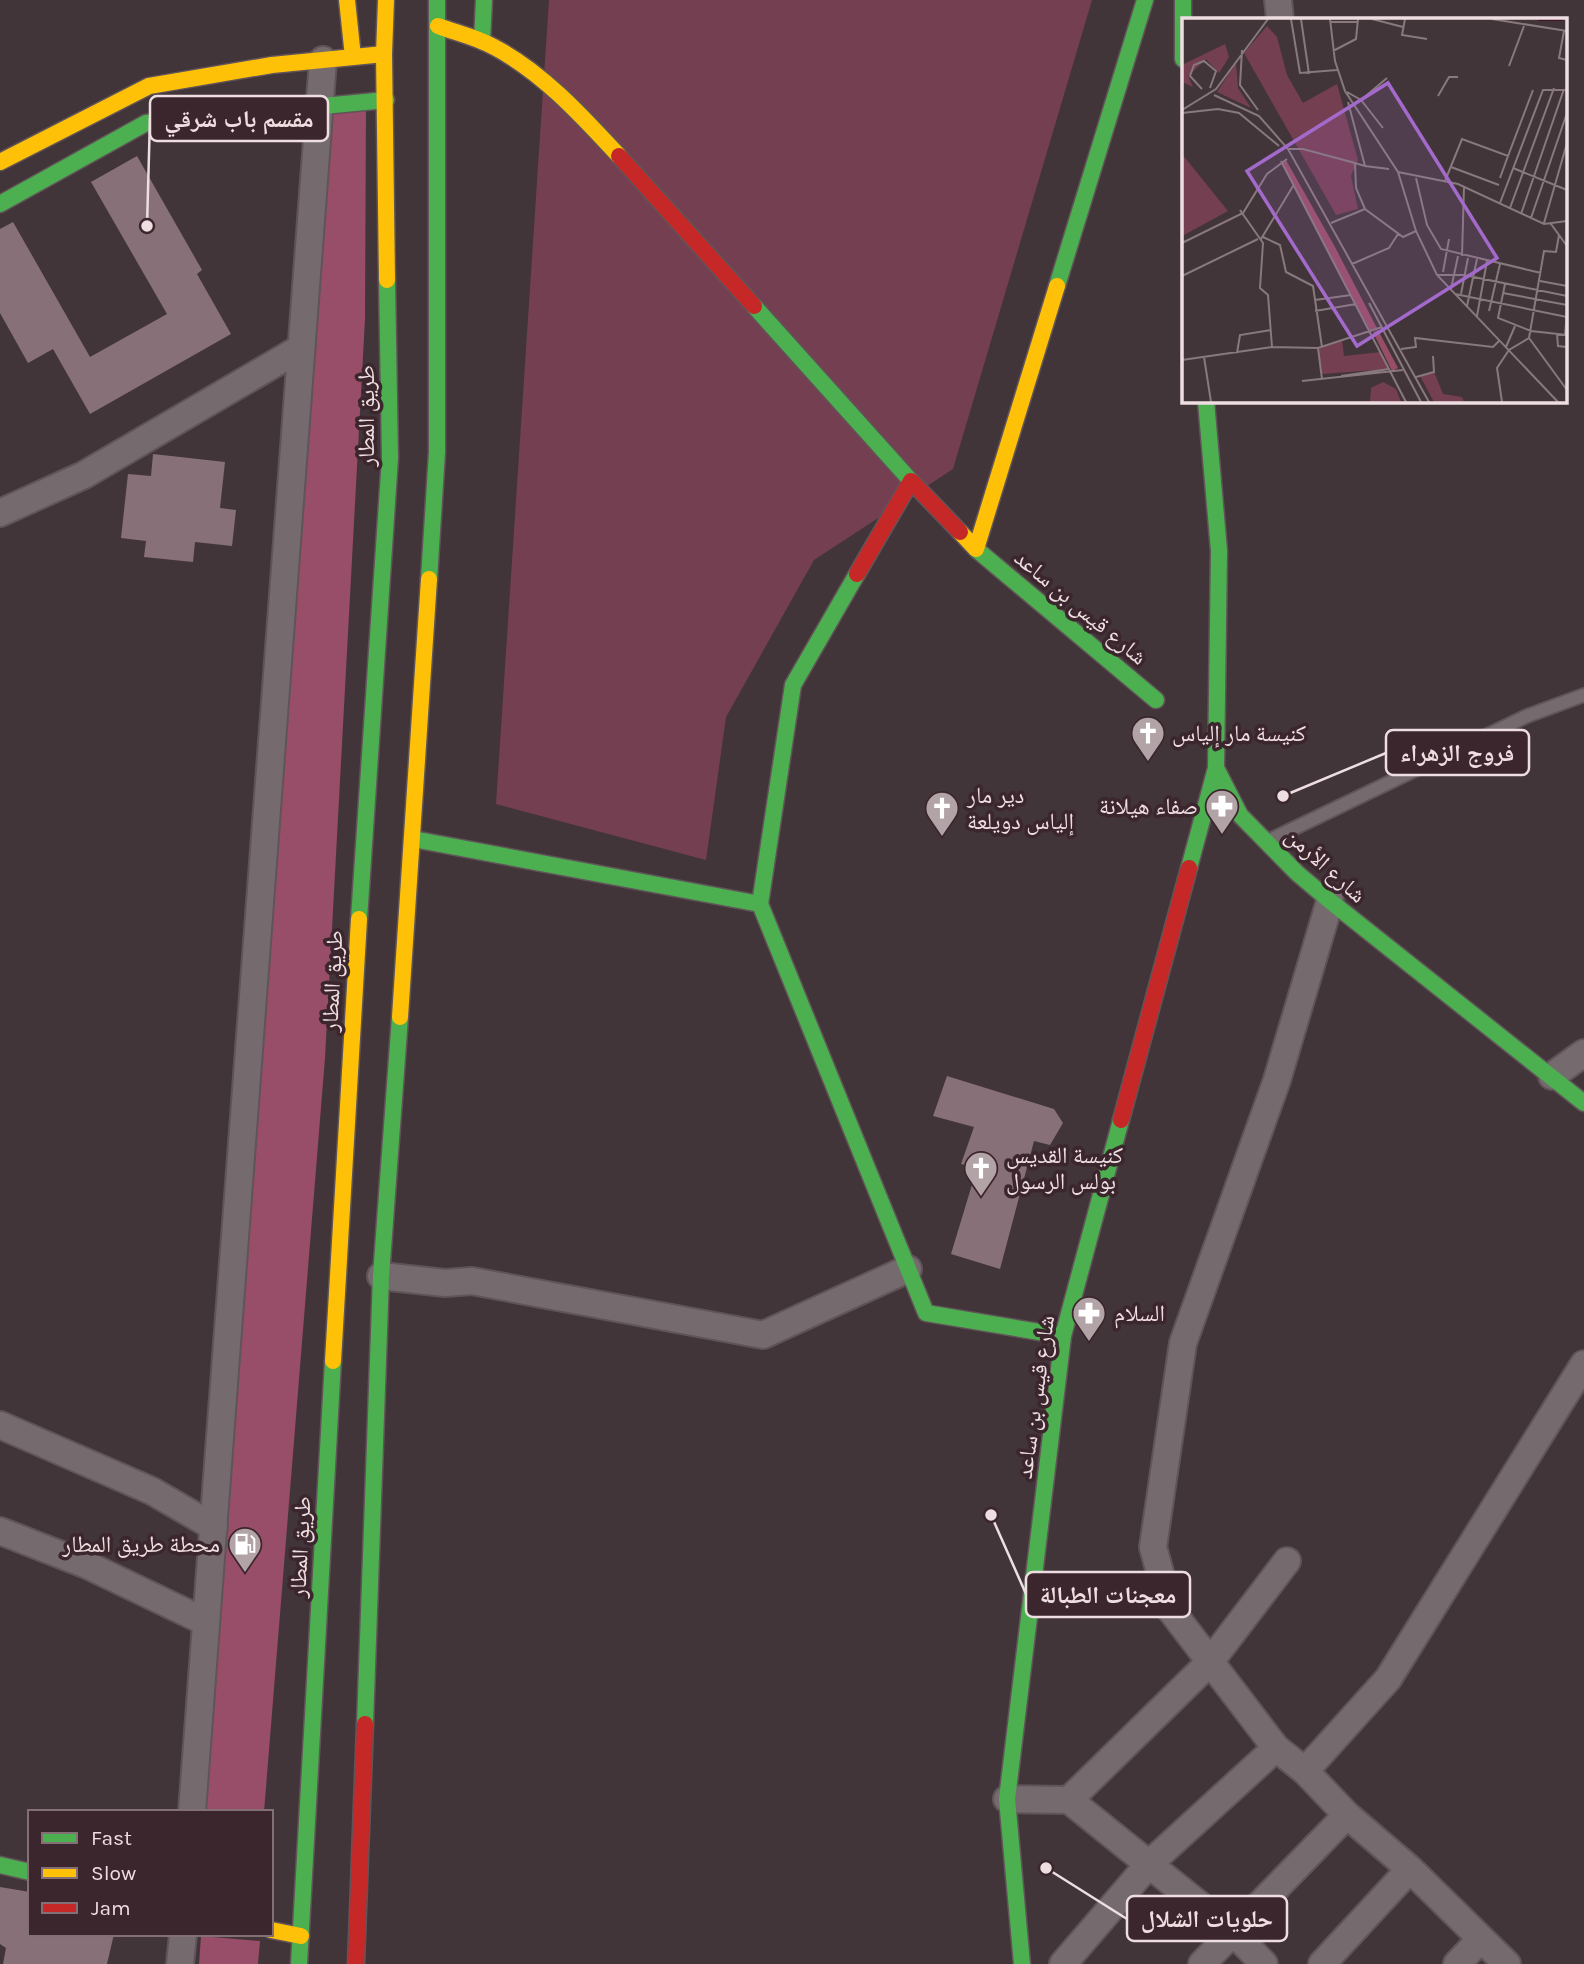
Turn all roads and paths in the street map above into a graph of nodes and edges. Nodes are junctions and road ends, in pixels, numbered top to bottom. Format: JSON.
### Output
{"nodes":[{"id":1,"x":346,"y":0,"type":"edge"},
{"id":2,"x":386,"y":0,"type":"edge"},
{"id":3,"x":437,"y":0,"type":"edge"},
{"id":4,"x":484,"y":0,"type":"edge"},
{"id":5,"x":1145,"y":0,"type":"edge"},
{"id":6,"x":1183,"y":0,"type":"edge"},
{"id":7,"x":1278,"y":0,"type":"edge"},
{"id":8,"x":1280,"y":18,"type":"edge"},
{"id":9,"x":439,"y":26,"type":"junction"},
{"id":10,"x":482,"y":41,"type":"junction"},
{"id":11,"x":1179,"y":47,"type":"edge"},
{"id":12,"x":384,"y":54,"type":"junction"},
{"id":13,"x":353,"y":57,"type":"junction"},
{"id":14,"x":323,"y":61,"type":"junction"},
{"id":15,"x":386,"y":100,"type":"junction"},
{"id":16,"x":320,"y":108,"type":"junction"},
{"id":17,"x":0,"y":162,"type":"edge"},
{"id":18,"x":0,"y":204,"type":"edge"},
{"id":19,"x":301,"y":348,"type":"junction"},
{"id":20,"x":1206,"y":402,"type":"edge"},
{"id":21,"x":911,"y":481,"type":"junction"},
{"id":22,"x":0,"y":513,"type":"edge"},
{"id":23,"x":976,"y":549,"type":"junction"},
{"id":24,"x":1584,"y":695,"type":"edge"},
{"id":25,"x":1156,"y":700,"type":"dead end"},
{"id":26,"x":1216,"y":768,"type":"junction"},
{"id":27,"x":413,"y":839,"type":"junction"},
{"id":28,"x":1266,"y":842,"type":"junction"},
{"id":29,"x":1330,"y":901,"type":"junction"},
{"id":30,"x":760,"y":904,"type":"junction"},
{"id":31,"x":1584,"y":1053,"type":"edge"},
{"id":32,"x":1552,"y":1076,"type":"junction"},
{"id":33,"x":1584,"y":1103,"type":"edge"},
{"id":34,"x":908,"y":1269,"type":"junction"},
{"id":35,"x":382,"y":1276,"type":"junction"},
{"id":36,"x":1063,"y":1336,"type":"junction"},
{"id":37,"x":1584,"y":1364,"type":"edge"},
{"id":38,"x":0,"y":1425,"type":"edge"},
{"id":39,"x":214,"y":1527,"type":"junction"},
{"id":40,"x":0,"y":1531,"type":"edge"},
{"id":41,"x":1287,"y":1561,"type":"dead end"},
{"id":42,"x":206,"y":1622,"type":"junction"},
{"id":43,"x":1210,"y":1662,"type":"junction"},
{"id":44,"x":1276,"y":1748,"type":"junction"},
{"id":45,"x":1305,"y":1771,"type":"junction"},
{"id":46,"x":1007,"y":1799,"type":"junction"},
{"id":47,"x":1069,"y":1800,"type":"junction"},
{"id":48,"x":192,"y":1810,"type":"edge"},
{"id":49,"x":1347,"y":1815,"type":"junction"},
{"id":50,"x":1149,"y":1864,"type":"junction"},
{"id":51,"x":0,"y":1865,"type":"edge"},
{"id":52,"x":1410,"y":1869,"type":"junction"},
{"id":53,"x":28,"y":1872,"type":"edge"},
{"id":54,"x":273,"y":1930,"type":"edge"},
{"id":55,"x":1232,"y":1931,"type":"junction"},
{"id":56,"x":183,"y":1936,"type":"edge"},
{"id":57,"x":301,"y":1937,"type":"junction"},
{"id":58,"x":1480,"y":1939,"type":"junction"},
{"id":59,"x":180,"y":1964,"type":"edge"},
{"id":60,"x":299,"y":1964,"type":"edge"},
{"id":61,"x":356,"y":1964,"type":"edge"},
{"id":62,"x":1022,"y":1964,"type":"edge"},
{"id":63,"x":1063,"y":1964,"type":"edge"},
{"id":64,"x":1202,"y":1964,"type":"edge"},
{"id":65,"x":1264,"y":1964,"type":"edge"},
{"id":66,"x":1322,"y":1964,"type":"edge"},
{"id":67,"x":1457,"y":1964,"type":"edge"},
{"id":68,"x":1507,"y":1964,"type":"edge"}],
"edges":[{"from":1,"to":13,"type":"main road"},
{"from":2,"to":12,"type":"main road","name":"طريق المطار"},
{"from":3,"to":9,"type":"main road"},
{"from":4,"to":10,"type":"main road"},
{"from":5,"to":23,"type":"main road"},
{"from":6,"to":11,"type":"main road"},
{"from":7,"to":8,"type":"street"},
{"from":9,"to":10,"type":"main road"},
{"from":9,"to":27,"type":"main road"},
{"from":10,"to":21,"type":"main road"},
{"from":12,"to":13,"type":"main road"},
{"from":12,"to":15,"type":"main road","name":"طريق المطار"},
{"from":13,"to":14,"type":"main road"},
{"from":14,"to":16,"type":"street"},
{"from":14,"to":17,"type":"main road"},
{"from":15,"to":16,"type":"main road"},
{"from":15,"to":57,"type":"main road","name":"طريق المطار"},
{"from":16,"to":18,"type":"main road"},
{"from":16,"to":19,"type":"street"},
{"from":19,"to":22,"type":"street"},
{"from":19,"to":39,"type":"street"},
{"from":20,"to":26,"type":"main road","name":"شارع الأرمن"},
{"from":21,"to":23,"type":"main road","name":"شارع قيس بن ساعد"},
{"from":21,"to":30,"type":"main road"},
{"from":23,"to":25,"type":"main road","name":"شارع قيس بن ساعد"},
{"from":24,"to":28,"type":"lane"},
{"from":26,"to":28,"type":"main road","name":"شارع الأرمن"},
{"from":26,"to":36,"type":"main road","name":"شارع قيس بن ساعد"},
{"from":27,"to":30,"type":"main road"},
{"from":27,"to":35,"type":"main road"},
{"from":28,"to":29,"type":"main road","name":"شارع الأرمن"},
{"from":29,"to":32,"type":"main road","name":"شارع الأرمن"},
{"from":29,"to":43,"type":"street"},
{"from":30,"to":34,"type":"main road"},
{"from":31,"to":32,"type":"street"},
{"from":32,"to":33,"type":"main road","name":"شارع الأرمن"},
{"from":34,"to":35,"type":"street"},
{"from":34,"to":36,"type":"main road"},
{"from":35,"to":61,"type":"main road"},
{"from":36,"to":46,"type":"main road","name":"شارع قيس بن ساعد"},
{"from":37,"to":45,"type":"street"},
{"from":38,"to":39,"type":"street"},
{"from":39,"to":42,"type":"street"},
{"from":40,"to":42,"type":"street"},
{"from":41,"to":43,"type":"street"},
{"from":42,"to":48,"type":"street"},
{"from":43,"to":44,"type":"street"},
{"from":43,"to":47,"type":"street"},
{"from":44,"to":45,"type":"street"},
{"from":44,"to":50,"type":"street"},
{"from":45,"to":49,"type":"street"},
{"from":46,"to":47,"type":"street"},
{"from":46,"to":62,"type":"main road","name":"شارع قيس بن ساعد"},
{"from":47,"to":50,"type":"street"},
{"from":49,"to":52,"type":"street"},
{"from":49,"to":55,"type":"street"},
{"from":50,"to":55,"type":"street"},
{"from":50,"to":63,"type":"street"},
{"from":51,"to":53,"type":"main road"},
{"from":52,"to":58,"type":"street"},
{"from":52,"to":66,"type":"street"},
{"from":54,"to":57,"type":"main road"},
{"from":55,"to":64,"type":"street"},
{"from":55,"to":65,"type":"street"},
{"from":56,"to":59,"type":"street"},
{"from":57,"to":60,"type":"main road","name":"طريق المطار"},
{"from":58,"to":67,"type":"street"},
{"from":58,"to":68,"type":"street"}]}
